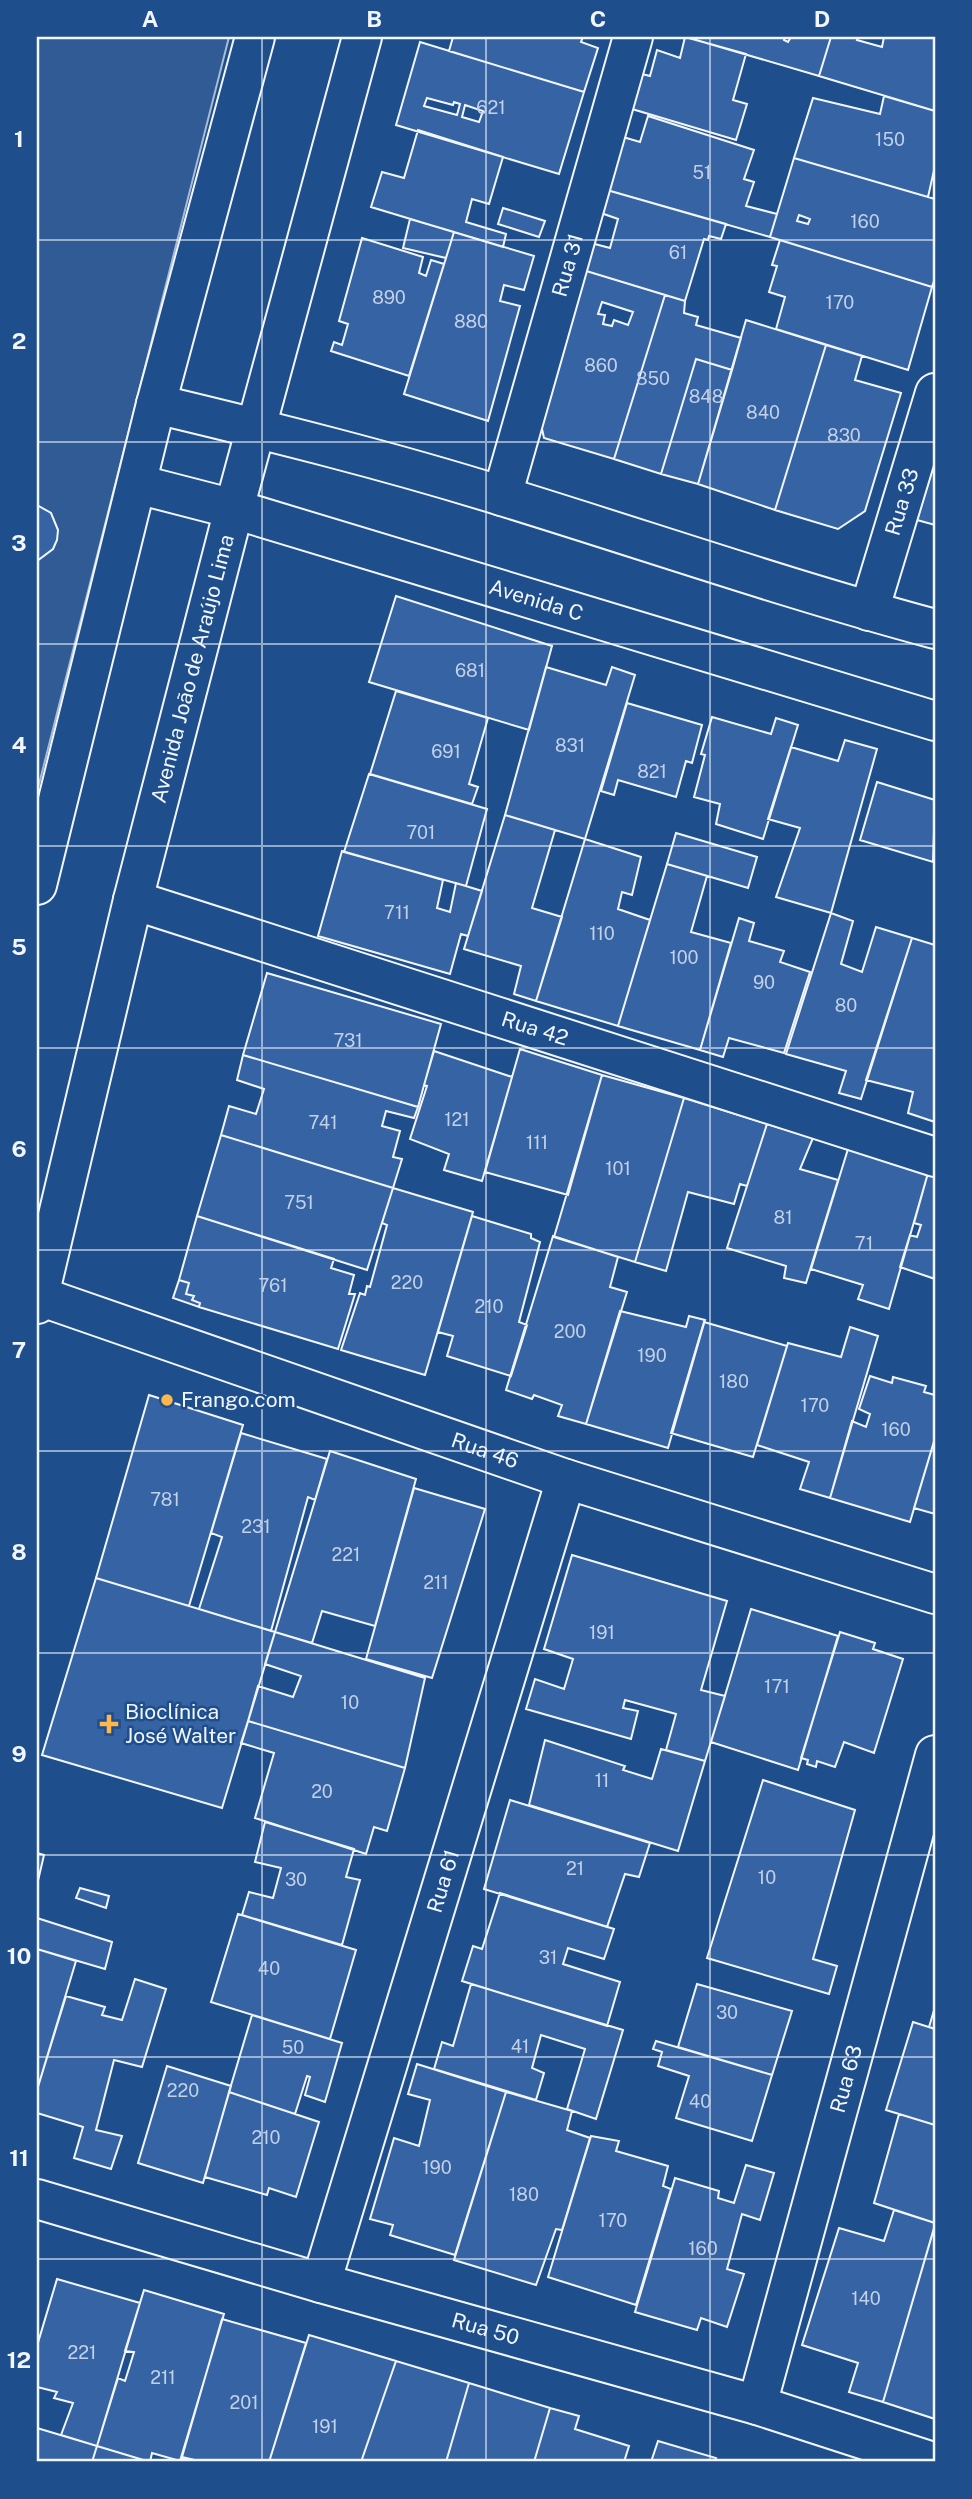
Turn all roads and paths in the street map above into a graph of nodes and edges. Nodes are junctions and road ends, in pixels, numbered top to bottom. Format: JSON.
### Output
{"nodes":[{"id":1,"x":256,"y":37,"type":"edge"},
{"id":2,"x":362,"y":37,"type":"edge"},
{"id":3,"x":633,"y":37,"type":"edge"},
{"id":4,"x":935,"y":393,"type":"edge"},
{"id":5,"x":156,"y":404,"type":"junction"},
{"id":6,"x":256,"y":428,"type":"junction"},
{"id":7,"x":137,"y":484,"type":"junction"},
{"id":8,"x":502,"y":496,"type":"junction"},
{"id":9,"x":234,"y":509,"type":"junction"},
{"id":10,"x":869,"y":611,"type":"junction"},
{"id":11,"x":935,"y":629,"type":"edge"},
{"id":12,"x":935,"y":721,"type":"edge"},
{"id":13,"x":37,"y":885,"type":"edge"},
{"id":14,"x":133,"y":900,"type":"junction"},
{"id":15,"x":935,"y":1157,"type":"edge"},
{"id":16,"x":38,"y":1300,"type":"edge"},
{"id":17,"x":566,"y":1479,"type":"junction"},
{"id":18,"x":935,"y":1594,"type":"edge"},
{"id":19,"x":935,"y":1755,"type":"edge"},
{"id":20,"x":37,"y":2199,"type":"edge"},
{"id":21,"x":321,"y":2283,"type":"junction"},
{"id":22,"x":757,"y":2405,"type":"junction"},
{"id":23,"x":933,"y":2462,"type":"edge"}],
"edges":[{"from":1,"to":5,"type":"street"},
{"from":2,"to":6,"type":"street","name":"Avenida João de Araújo Lima"},
{"from":3,"to":8,"type":"street","name":"Rua 31"},
{"from":4,"to":10,"type":"street","name":"Rua 33"},
{"from":5,"to":6,"type":"street"},
{"from":5,"to":7,"type":"street"},
{"from":6,"to":8,"type":"street"},
{"from":6,"to":9,"type":"street","name":"Avenida João de Araújo Lima"},
{"from":7,"to":9,"type":"street","name":"Avenida C"},
{"from":7,"to":13,"type":"street"},
{"from":8,"to":10,"type":"street"},
{"from":9,"to":12,"type":"street","name":"Avenida C"},
{"from":9,"to":14,"type":"street","name":"Avenida João de Araújo Lima"},
{"from":10,"to":11,"type":"street"},
{"from":14,"to":15,"type":"street","name":"Rua 42"},
{"from":14,"to":16,"type":"street","name":"Avenida João de Araújo Lima"},
{"from":16,"to":17,"type":"street","name":"Rua 46"},
{"from":17,"to":18,"type":"street","name":"Rua 46"},
{"from":17,"to":21,"type":"street","name":"Rua 61"},
{"from":19,"to":22,"type":"street","name":"Rua 63"},
{"from":20,"to":21,"type":"street","name":"Rua 50"},
{"from":21,"to":22,"type":"street","name":"Rua 50"},
{"from":22,"to":23,"type":"street","name":"Rua 50"}]}
